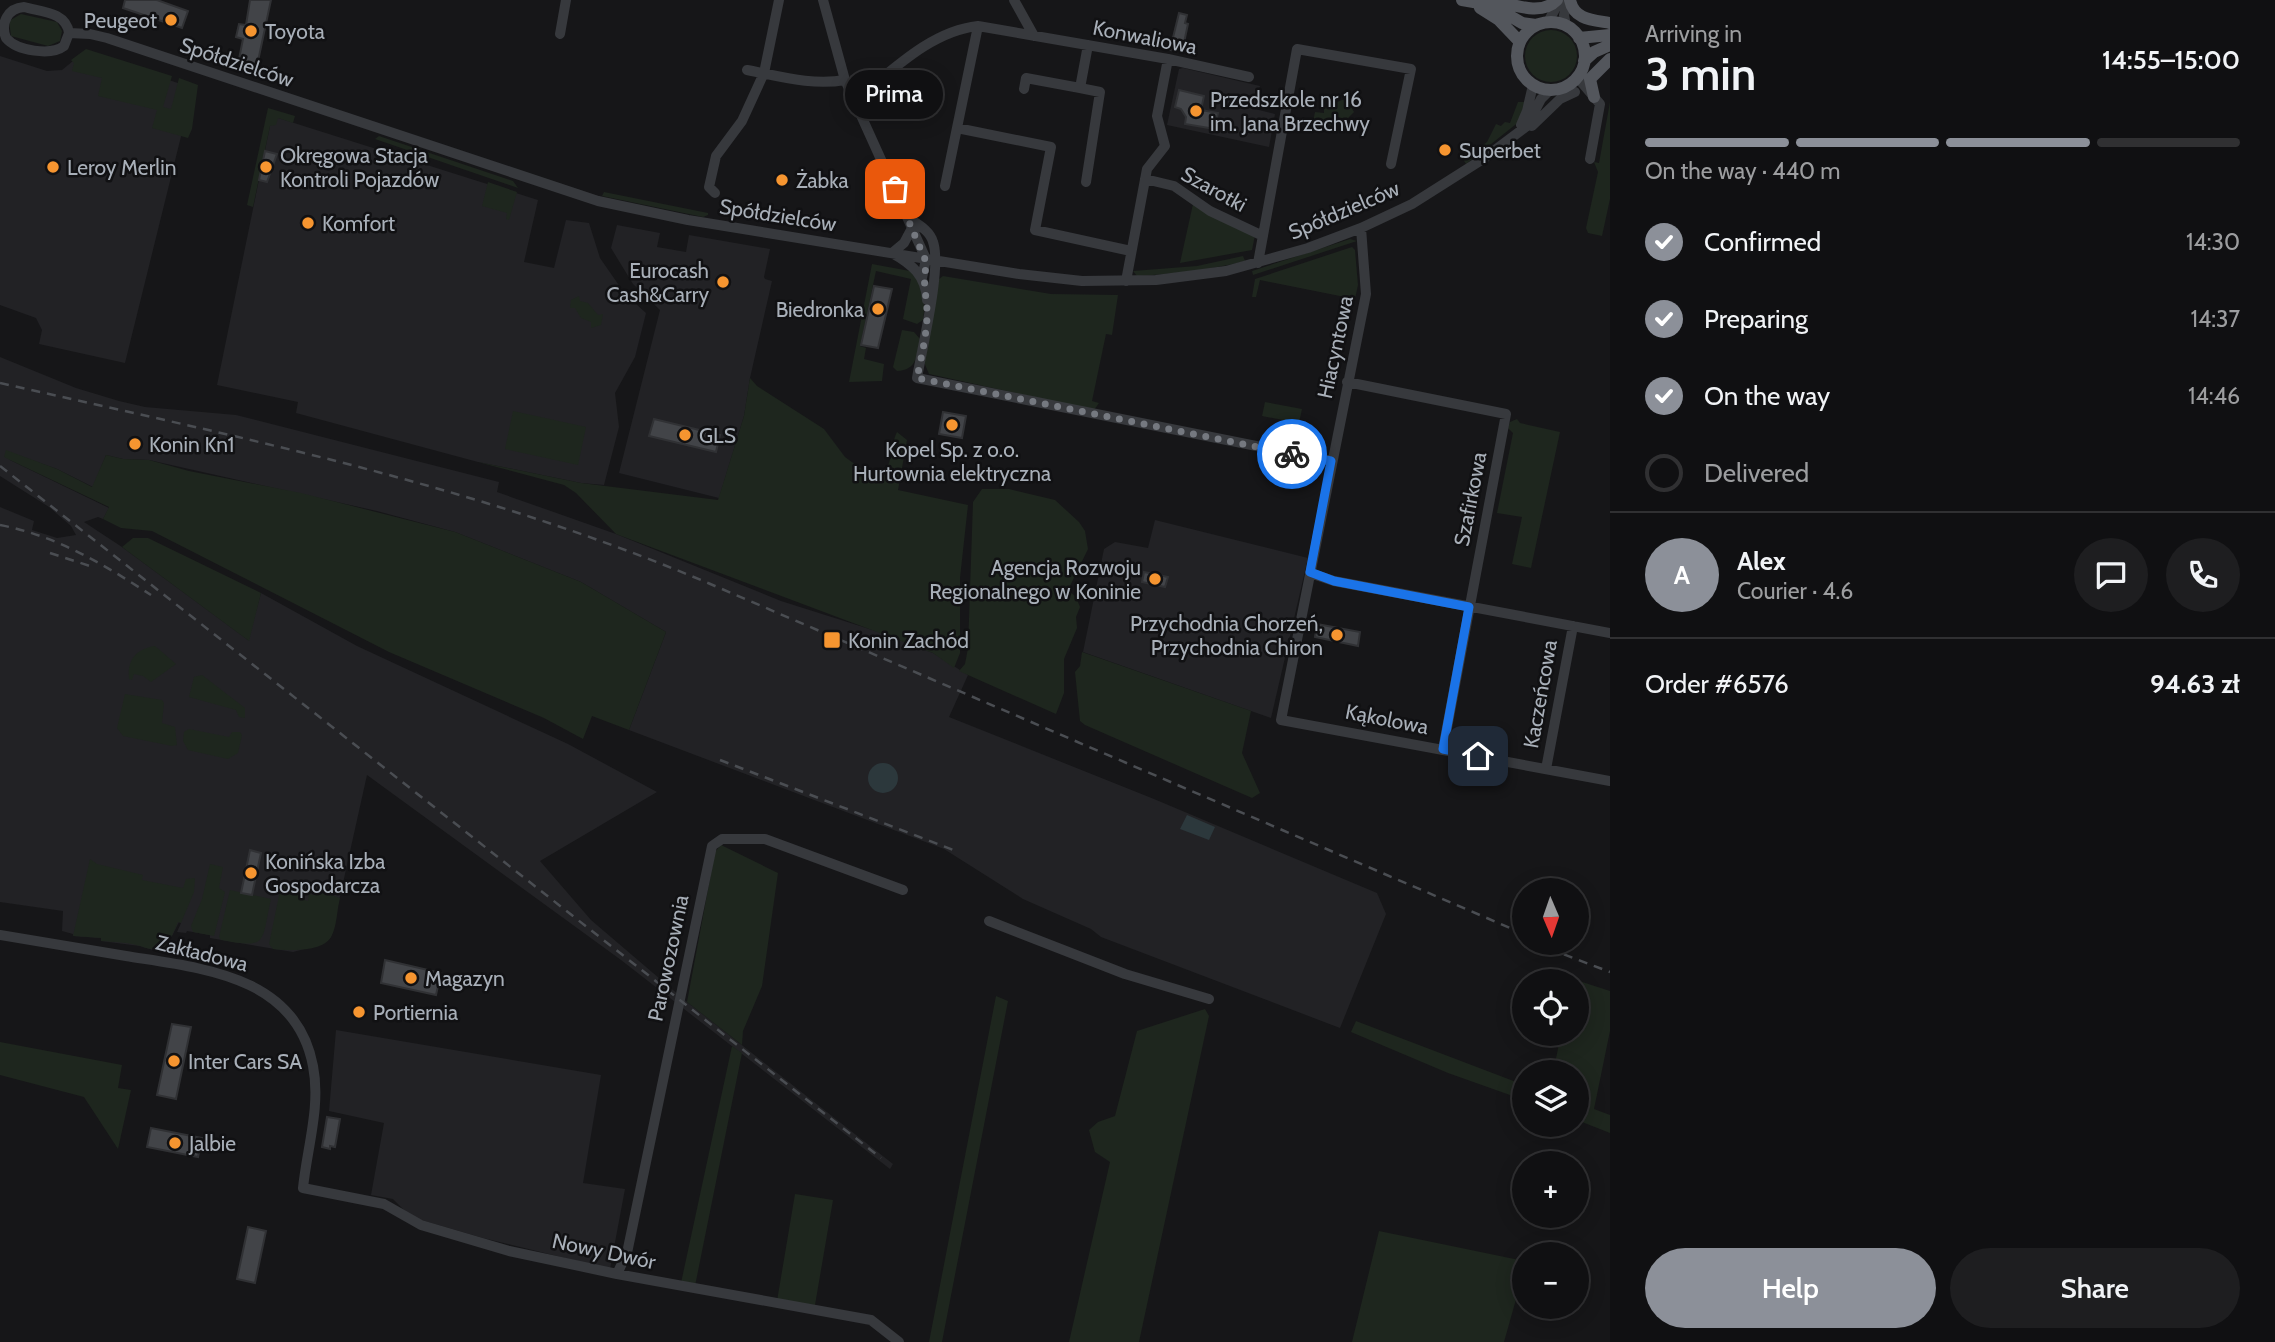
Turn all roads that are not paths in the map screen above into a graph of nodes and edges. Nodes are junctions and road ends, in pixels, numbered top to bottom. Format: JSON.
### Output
{"nodes":[{"id":1,"x":566,"y":0,"type":"edge"},
{"id":2,"x":779,"y":0,"type":"edge"},
{"id":3,"x":823,"y":0,"type":"edge"},
{"id":4,"x":1014,"y":0,"type":"edge"},
{"id":5,"x":1461,"y":0,"type":"edge"},
{"id":6,"x":1493,"y":0,"type":"edge"},
{"id":7,"x":1558,"y":0,"type":"edge"},
{"id":8,"x":1569,"y":0,"type":"edge"},
{"id":9,"x":2,"y":17,"type":"edge"},
{"id":10,"x":1610,"y":23,"type":"edge"},
{"id":11,"x":1542,"y":24,"type":"junction"},
{"id":12,"x":978,"y":26,"type":"junction"},
{"id":13,"x":1566,"y":26,"type":"junction"},
{"id":14,"x":69,"y":33,"type":"junction"},
{"id":15,"x":560,"y":34,"type":"dead end"},
{"id":16,"x":1610,"y":35,"type":"edge"},
{"id":17,"x":1034,"y":36,"type":"junction"},
{"id":18,"x":1579,"y":38,"type":"junction"},
{"id":19,"x":1520,"y":43,"type":"junction"},
{"id":20,"x":1088,"y":45,"type":"junction"},
{"id":21,"x":1610,"y":45,"type":"edge"},
{"id":22,"x":1610,"y":59,"type":"edge"},
{"id":23,"x":1168,"y":60,"type":"junction"},
{"id":24,"x":1584,"y":61,"type":"junction"},
{"id":25,"x":747,"y":70,"type":"dead end"},
{"id":26,"x":764,"y":73,"type":"junction"},
{"id":27,"x":1249,"y":77,"type":"dead end"},
{"id":28,"x":1577,"y":77,"type":"junction"},
{"id":29,"x":845,"y":80,"type":"junction"},
{"id":30,"x":1533,"y":85,"type":"junction"},
{"id":31,"x":1080,"y":88,"type":"junction"},
{"id":32,"x":1024,"y":89,"type":"dead end"},
{"id":33,"x":1563,"y":90,"type":"junction"},
{"id":34,"x":1594,"y":97,"type":"junction"},
{"id":35,"x":854,"y":101,"type":"junction"},
{"id":36,"x":957,"y":128,"type":"junction"},
{"id":37,"x":1511,"y":136,"type":"junction"},
{"id":38,"x":1590,"y":159,"type":"dead end"},
{"id":39,"x":1391,"y":164,"type":"dead end"},
{"id":40,"x":1145,"y":179,"type":"junction"},
{"id":41,"x":1086,"y":182,"type":"dead end"},
{"id":42,"x":945,"y":186,"type":"dead end"},
{"id":43,"x":715,"y":194,"type":"dead end"},
{"id":44,"x":911,"y":224,"type":"junction"},
{"id":45,"x":1361,"y":229,"type":"junction"},
{"id":46,"x":1262,"y":236,"type":"junction"},
{"id":47,"x":1131,"y":251,"type":"junction"},
{"id":48,"x":892,"y":253,"type":"junction"},
{"id":49,"x":930,"y":259,"type":"junction"},
{"id":50,"x":950,"y":262,"type":"junction"},
{"id":51,"x":1258,"y":263,"type":"junction"},
{"id":52,"x":922,"y":278,"type":"junction"},
{"id":53,"x":935,"y":281,"type":"junction"},
{"id":54,"x":1126,"y":282,"type":"junction"},
{"id":55,"x":927,"y":320,"type":"junction"},
{"id":56,"x":1347,"y":382,"type":"junction"},
{"id":57,"x":1331,"y":461,"type":"junction"},
{"id":58,"x":1310,"y":572,"type":"junction"},
{"id":59,"x":1469,"y":607,"type":"junction"},
{"id":60,"x":1573,"y":626,"type":"junction"},
{"id":61,"x":1610,"y":633,"type":"edge"},
{"id":62,"x":1281,"y":720,"type":"joint"},
{"id":63,"x":1443,"y":749,"type":"junction"},
{"id":64,"x":1546,"y":769,"type":"junction"},
{"id":65,"x":1610,"y":781,"type":"edge"},
{"id":66,"x":903,"y":890,"type":"dead end"},
{"id":67,"x":989,"y":921,"type":"dead end"},
{"id":68,"x":0,"y":935,"type":"edge"},
{"id":69,"x":1209,"y":999,"type":"dead end"},
{"id":70,"x":303,"y":1188,"type":"joint"},
{"id":71,"x":617,"y":1274,"type":"junction"},
{"id":72,"x":895,"y":1340,"type":"edge"}],
"edges":[{"from":1,"to":15,"type":"street"},
{"from":2,"to":26,"type":"street"},
{"from":3,"to":29,"type":"street"},
{"from":4,"to":17,"type":"street"},
{"from":5,"to":11,"type":"main road"},
{"from":5,"to":19,"type":"main road"},
{"from":6,"to":7,"type":"main road"},
{"from":7,"to":11,"type":"street"},
{"from":8,"to":10,"type":"main road"},
{"from":8,"to":13,"type":"street"},
{"from":9,"to":14,"type":"street"},
{"from":9,"to":14,"type":"street"},
{"from":11,"to":13,"type":"main road"},
{"from":11,"to":19,"type":"main road"},
{"from":12,"to":17,"type":"street","name":"Konwaliowa"},
{"from":12,"to":35,"type":"street","name":"Konwaliowa"},
{"from":12,"to":36,"type":"street"},
{"from":13,"to":18,"type":"main road"},
{"from":14,"to":48,"type":"street","name":"Spółdzielców"},
{"from":16,"to":18,"type":"main road"},
{"from":17,"to":20,"type":"street","name":"Konwaliowa"},
{"from":18,"to":24,"type":"main road"},
{"from":19,"to":30,"type":"main road"},
{"from":20,"to":23,"type":"street","name":"Konwaliowa"},
{"from":20,"to":31,"type":"street"},
{"from":21,"to":24,"type":"main road"},
{"from":22,"to":34,"type":"main road"},
{"from":23,"to":27,"type":"street","name":"Konwaliowa"},
{"from":23,"to":40,"type":"street"},
{"from":24,"to":28,"type":"main road"},
{"from":25,"to":26,"type":"street"},
{"from":26,"to":29,"type":"street"},
{"from":26,"to":43,"type":"street"},
{"from":28,"to":33,"type":"main road"},
{"from":28,"to":34,"type":"street"},
{"from":29,"to":35,"type":"street"},
{"from":30,"to":33,"type":"main road"},
{"from":30,"to":37,"type":"street"},
{"from":31,"to":32,"type":"street"},
{"from":31,"to":41,"type":"street"},
{"from":33,"to":34,"type":"street"},
{"from":33,"to":37,"type":"street","name":"Spółdzielców"},
{"from":33,"to":37,"type":"street"},
{"from":34,"to":38,"type":"street"},
{"from":35,"to":44,"type":"street"},
{"from":36,"to":42,"type":"street"},
{"from":36,"to":47,"type":"street"},
{"from":37,"to":45,"type":"street","name":"Spółdzielców"},
{"from":39,"to":46,"type":"street"},
{"from":40,"to":46,"type":"street","name":"Szarotki"},
{"from":40,"to":47,"type":"street"},
{"from":44,"to":48,"type":"street"},
{"from":44,"to":49,"type":"street"},
{"from":45,"to":51,"type":"street","name":"Spółdzielców"},
{"from":45,"to":56,"type":"street","name":"Hiacyntowa"},
{"from":46,"to":51,"type":"street"},
{"from":47,"to":54,"type":"street"},
{"from":48,"to":49,"type":"street","name":"Spółdzielców"},
{"from":48,"to":52,"type":"street"},
{"from":49,"to":50,"type":"street","name":"Spółdzielców"},
{"from":49,"to":52,"type":"street"},
{"from":49,"to":53,"type":"street"},
{"from":50,"to":53,"type":"street"},
{"from":50,"to":54,"type":"street","name":"Spółdzielców"},
{"from":51,"to":54,"type":"street","name":"Spółdzielców"},
{"from":52,"to":55,"type":"street"},
{"from":53,"to":55,"type":"street"},
{"from":55,"to":57,"type":"street"},
{"from":56,"to":57,"type":"street","name":"Hiacyntowa"},
{"from":56,"to":59,"type":"street","name":"Szafirkowa"},
{"from":57,"to":58,"type":"street","name":"Hiacyntowa"},
{"from":58,"to":59,"type":"street"},
{"from":58,"to":62,"type":"street","name":"Hiacyntowa"},
{"from":59,"to":60,"type":"street"},
{"from":59,"to":63,"type":"street","name":"Szafirkowa"},
{"from":60,"to":61,"type":"street"},
{"from":60,"to":64,"type":"street","name":"Kaczeńcowa"},
{"from":62,"to":63,"type":"street","name":"Kąkolowa"},
{"from":63,"to":64,"type":"street","name":"Kąkolowa"},
{"from":64,"to":65,"type":"street","name":"Kąkolowa"},
{"from":66,"to":71,"type":"street","name":"Parowozownia"},
{"from":67,"to":69,"type":"street"},
{"from":68,"to":70,"type":"street","name":"Zakładowa"},
{"from":70,"to":71,"type":"street","name":"Nowy Dwór"},
{"from":71,"to":72,"type":"street","name":"Nowy Dwór"}]}
